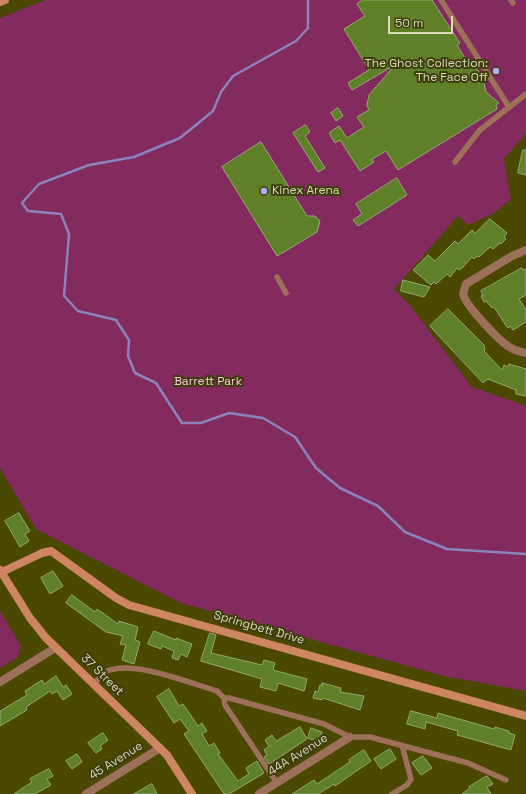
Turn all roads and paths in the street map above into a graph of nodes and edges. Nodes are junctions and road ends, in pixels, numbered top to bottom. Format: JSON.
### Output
{"nodes":[{"id":1,"x":5,"y":0,"type":"edge"},
{"id":2,"x":441,"y":0,"type":"edge"},
{"id":3,"x":0,"y":2,"type":"edge"},
{"id":4,"x":526,"y":94,"type":"edge"},
{"id":5,"x":509,"y":107,"type":"junction"},
{"id":6,"x":455,"y":162,"type":"dead end"},
{"id":7,"x":526,"y":250,"type":"edge"},
{"id":8,"x":276,"y":277,"type":"dead end"},
{"id":9,"x":286,"y":293,"type":"dead end"},
{"id":10,"x":526,"y":353,"type":"edge"},
{"id":11,"x":1,"y":571,"type":"edge"},
{"id":12,"x":55,"y":648,"type":"junction"},
{"id":13,"x":0,"y":682,"type":"edge"},
{"id":14,"x":94,"y":684,"type":"junction"},
{"id":15,"x":224,"y":698,"type":"junction"},
{"id":16,"x":526,"y":716,"type":"edge"},
{"id":17,"x":350,"y":737,"type":"junction"},
{"id":18,"x":402,"y":745,"type":"junction"},
{"id":19,"x":160,"y":748,"type":"junction"},
{"id":20,"x":506,"y":780,"type":"dead end"},
{"id":21,"x":277,"y":783,"type":"junction"},
{"id":22,"x":86,"y":794,"type":"edge"},
{"id":23,"x":192,"y":794,"type":"edge"},
{"id":24,"x":259,"y":794,"type":"edge"},
{"id":25,"x":392,"y":794,"type":"edge"}],
"edges":[{"from":1,"to":3,"type":"street"},
{"from":2,"to":5,"type":"lane"},
{"from":4,"to":5,"type":"lane"},
{"from":5,"to":6,"type":"lane"},
{"from":7,"to":10,"type":"street"},
{"from":8,"to":9,"type":"lane"},
{"from":11,"to":12,"type":"street","name":"37 Street"},
{"from":11,"to":16,"type":"street","name":"Springbett Drive"},
{"from":12,"to":13,"type":"street"},
{"from":12,"to":14,"type":"street","name":"37 Street"},
{"from":14,"to":15,"type":"lane"},
{"from":14,"to":19,"type":"street","name":"37 Street"},
{"from":15,"to":17,"type":"lane"},
{"from":15,"to":21,"type":"lane"},
{"from":17,"to":18,"type":"lane"},
{"from":17,"to":21,"type":"street","name":"44A Avenue"},
{"from":18,"to":20,"type":"lane"},
{"from":18,"to":25,"type":"lane"},
{"from":19,"to":22,"type":"street","name":"45 Avenue"},
{"from":19,"to":23,"type":"street","name":"37 Street"},
{"from":21,"to":24,"type":"street","name":"44A Avenue"}]}
